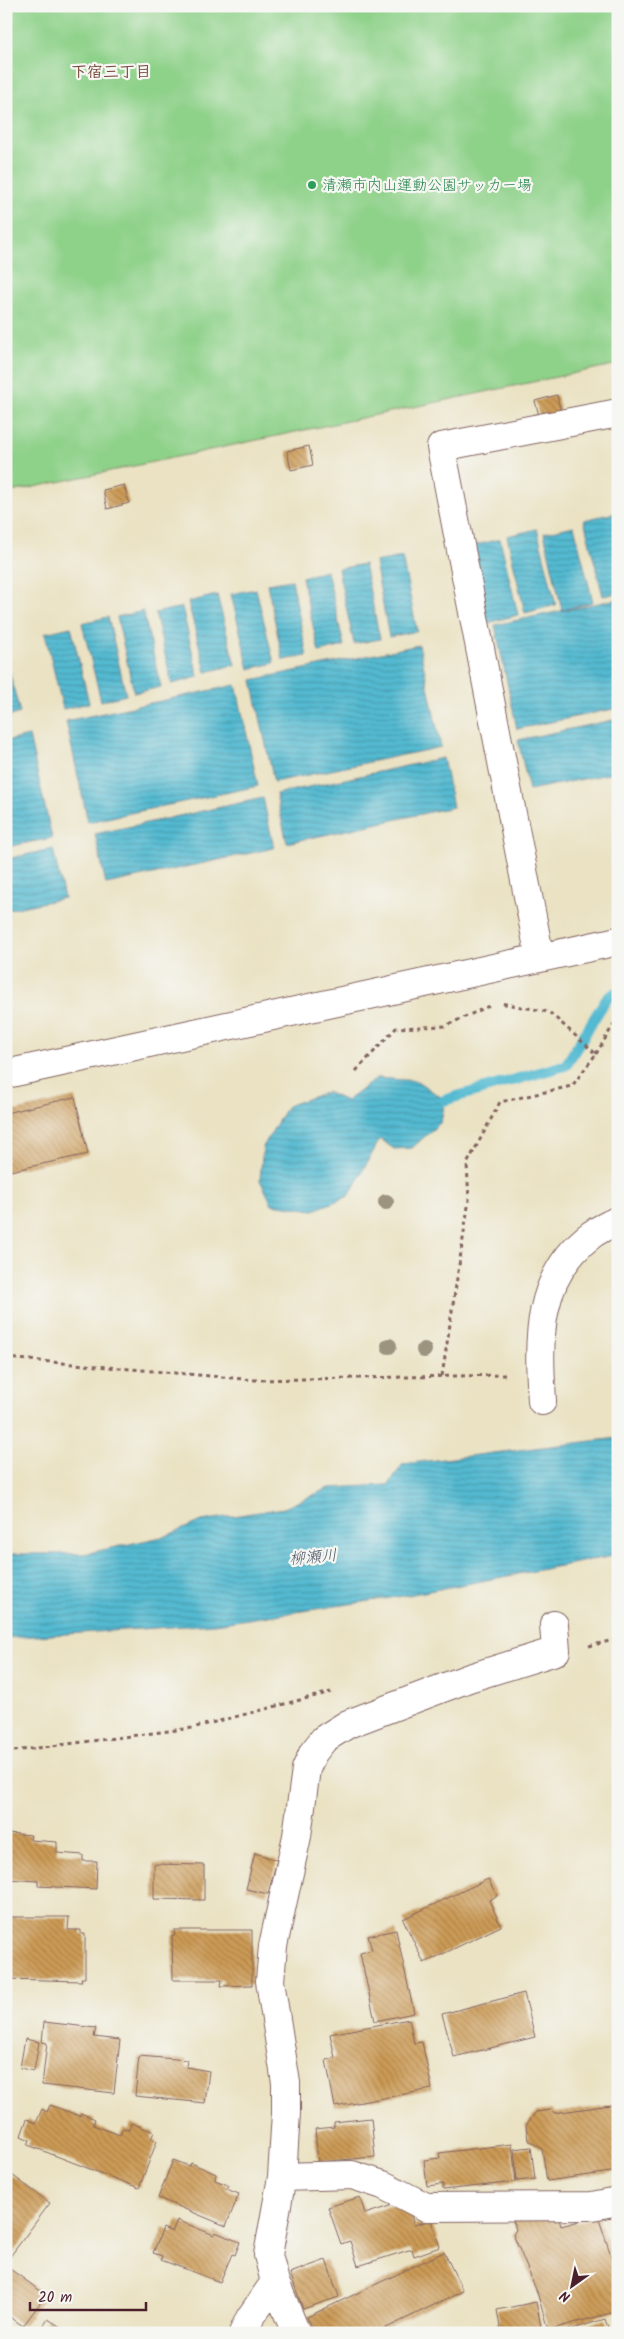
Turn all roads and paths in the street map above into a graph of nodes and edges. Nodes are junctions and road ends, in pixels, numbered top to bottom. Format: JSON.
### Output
{"nodes":[{"id":1,"x":618,"y":413,"type":"edge"},
{"id":2,"x":618,"y":941,"type":"edge"},
{"id":3,"x":540,"y":958,"type":"junction"},
{"id":4,"x":618,"y":1017,"type":"edge"},
{"id":5,"x":595,"y":1053,"type":"junction"},
{"id":6,"x":356,"y":1070,"type":"dead end"},
{"id":7,"x":6,"y":1074,"type":"edge"},
{"id":8,"x":618,"y":1220,"type":"edge"},
{"id":9,"x":6,"y":1358,"type":"edge"},
{"id":10,"x":540,"y":1374,"type":"junction"},
{"id":11,"x":442,"y":1376,"type":"junction"},
{"id":12,"x":542,"y":1401,"type":"dead end"},
{"id":13,"x":554,"y":1626,"type":"dead end"},
{"id":14,"x":332,"y":1692,"type":"dead end"},
{"id":15,"x":6,"y":1752,"type":"edge"},
{"id":16,"x":282,"y":2177,"type":"junction"},
{"id":17,"x":618,"y":2201,"type":"edge"},
{"id":18,"x":275,"y":2282,"type":"junction"},
{"id":19,"x":243,"y":2333,"type":"edge"},
{"id":20,"x":296,"y":2333,"type":"edge"}],
"edges":[{"from":1,"to":3,"type":"street"},
{"from":2,"to":3,"type":"street"},
{"from":3,"to":7,"type":"street"},
{"from":4,"to":5,"type":"path"},
{"from":5,"to":6,"type":"path"},
{"from":5,"to":11,"type":"path"},
{"from":8,"to":10,"type":"street"},
{"from":9,"to":11,"type":"path"},
{"from":10,"to":11,"type":"path"},
{"from":10,"to":12,"type":"street"},
{"from":13,"to":16,"type":"street"},
{"from":14,"to":15,"type":"path"},
{"from":16,"to":17,"type":"street"},
{"from":16,"to":18,"type":"street"},
{"from":18,"to":19,"type":"street"},
{"from":18,"to":20,"type":"street"}]}
